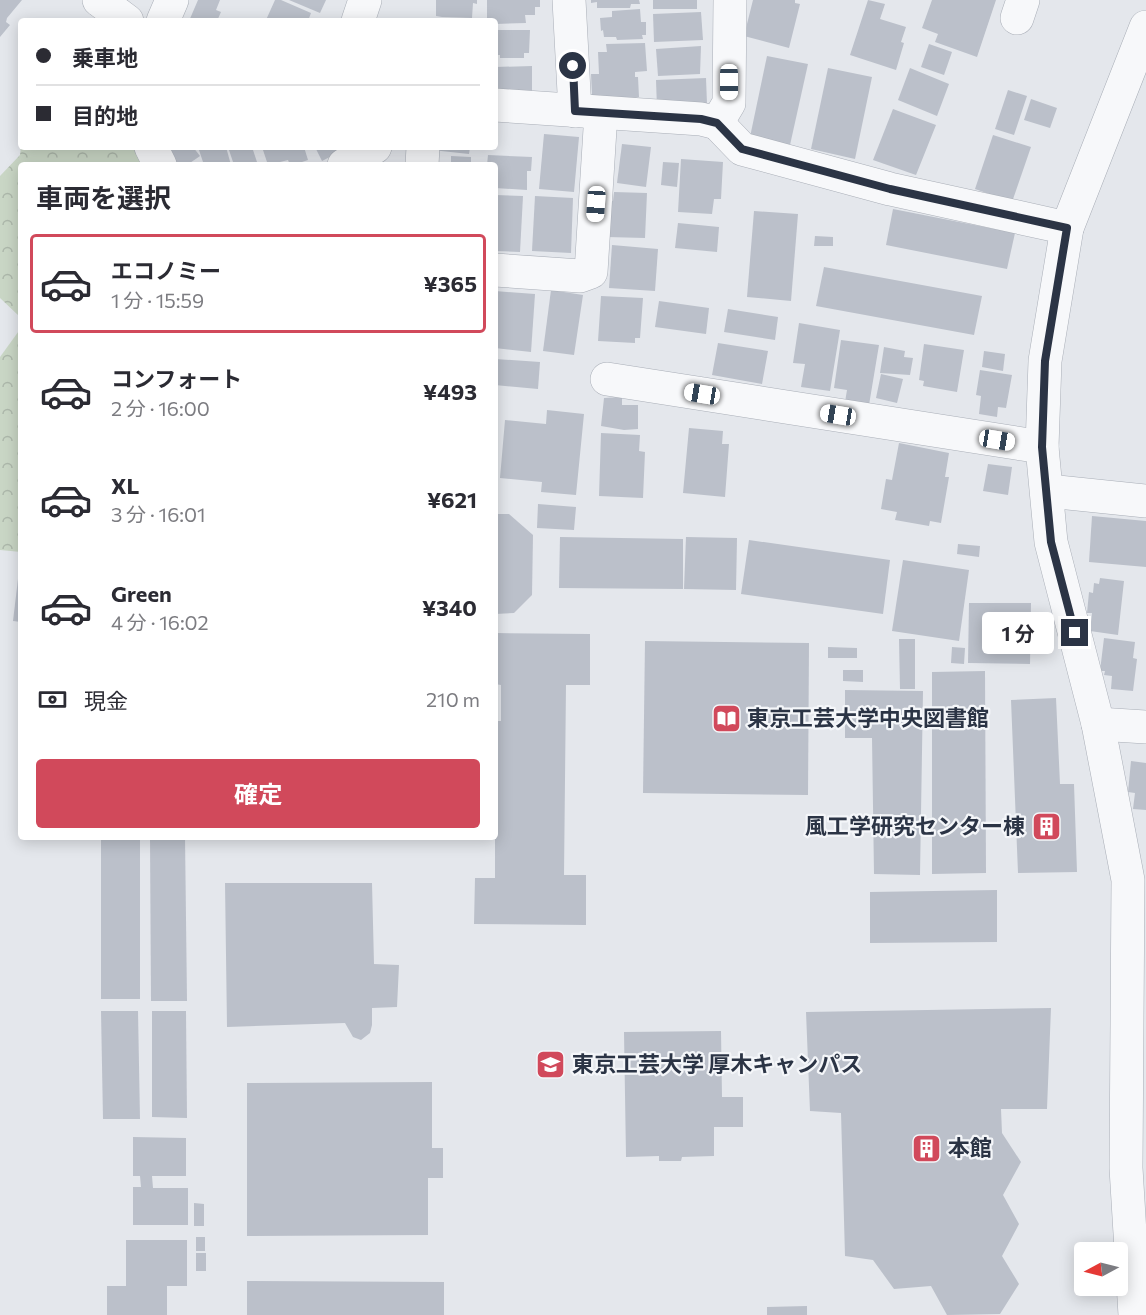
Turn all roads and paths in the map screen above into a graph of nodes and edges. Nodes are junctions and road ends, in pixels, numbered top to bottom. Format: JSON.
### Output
{"nodes":[{"id":1,"x":99,"y":0,"type":"edge"},
{"id":2,"x":172,"y":0,"type":"edge"},
{"id":3,"x":365,"y":0,"type":"edge"},
{"id":4,"x":569,"y":0,"type":"edge"},
{"id":5,"x":730,"y":0,"type":"edge"},
{"id":6,"x":125,"y":18,"type":"edge"},
{"id":7,"x":164,"y":18,"type":"edge"},
{"id":8,"x":359,"y":18,"type":"edge"},
{"id":9,"x":1146,"y":27,"type":"edge"},
{"id":10,"x":498,"y":105,"type":"edge"},
{"id":11,"x":588,"y":112,"type":"junction"},
{"id":12,"x":717,"y":123,"type":"junction"},
{"id":13,"x":370,"y":150,"type":"edge"},
{"id":14,"x":352,"y":162,"type":"edge"},
{"id":15,"x":1067,"y":228,"type":"junction"},
{"id":16,"x":498,"y":270,"type":"edge"},
{"id":17,"x":626,"y":374,"type":"dead end"},
{"id":18,"x":1042,"y":447,"type":"junction"},
{"id":19,"x":1048,"y":491,"type":"junction"},
{"id":20,"x":1146,"y":501,"type":"edge"},
{"id":21,"x":1098,"y":724,"type":"junction"},
{"id":22,"x":1146,"y":727,"type":"edge"},
{"id":23,"x":1137,"y":880,"type":"edge"},
{"id":24,"x":1139,"y":1263,"type":"edge"},
{"id":25,"x":1135,"y":1315,"type":"edge"}],
"edges":[{"from":1,"to":6,"type":"street"},
{"from":2,"to":7,"type":"street"},
{"from":3,"to":8,"type":"street"},
{"from":4,"to":11,"type":"street"},
{"from":5,"to":12,"type":"street"},
{"from":9,"to":15,"type":"street"},
{"from":10,"to":11,"type":"street"},
{"from":11,"to":12,"type":"street"},
{"from":11,"to":16,"type":"street"},
{"from":12,"to":15,"type":"street"},
{"from":13,"to":14,"type":"street"},
{"from":15,"to":18,"type":"street"},
{"from":17,"to":18,"type":"street"},
{"from":18,"to":19,"type":"street"},
{"from":19,"to":20,"type":"street"},
{"from":19,"to":21,"type":"street"},
{"from":21,"to":22,"type":"street"},
{"from":21,"to":23,"type":"street"},
{"from":23,"to":24,"type":"street"},
{"from":24,"to":25,"type":"street"}]}
